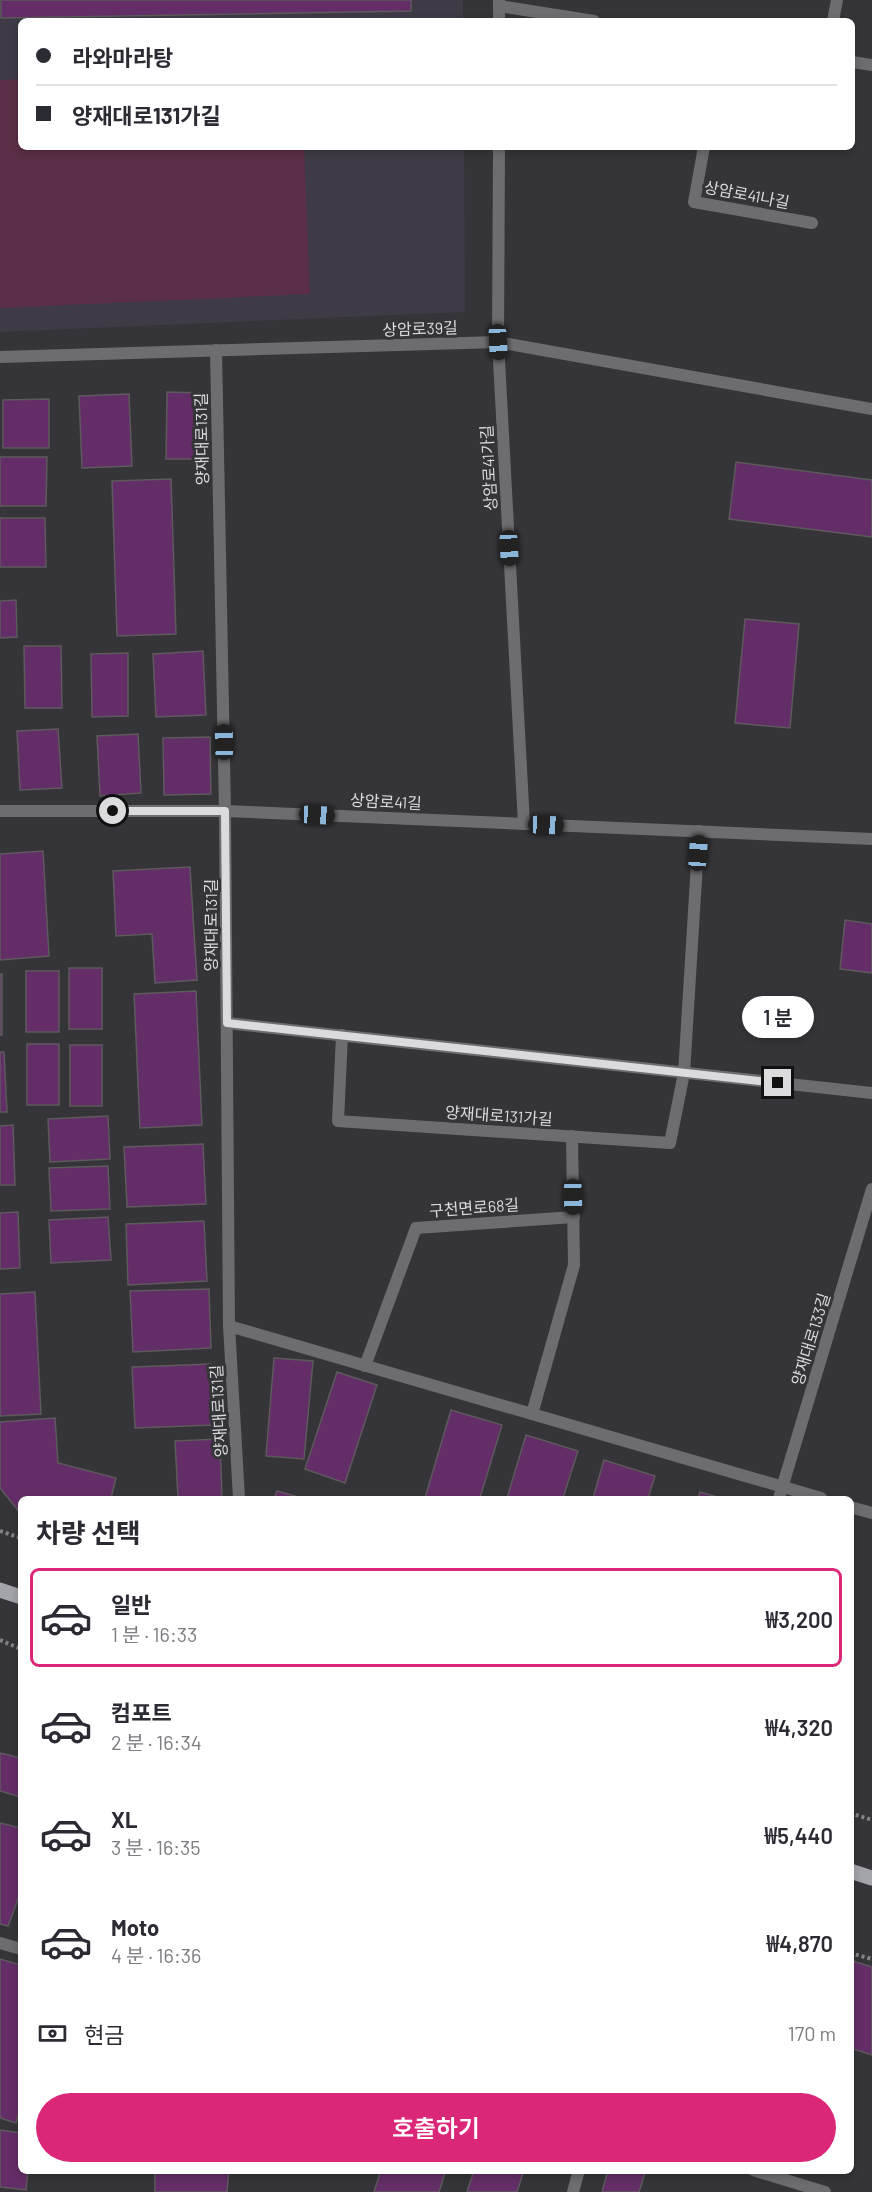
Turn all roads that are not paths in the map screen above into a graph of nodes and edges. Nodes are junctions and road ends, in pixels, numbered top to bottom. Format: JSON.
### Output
{"nodes":[{"id":1,"x":837,"y":0,"type":"edge"},
{"id":2,"x":499,"y":3,"type":"edge"},
{"id":3,"x":578,"y":18,"type":"edge"},
{"id":4,"x":834,"y":18,"type":"edge"},
{"id":5,"x":855,"y":62,"type":"edge"},
{"id":6,"x":872,"y":65,"type":"edge"},
{"id":7,"x":499,"y":150,"type":"edge"},
{"id":8,"x":703,"y":150,"type":"edge"},
{"id":9,"x":812,"y":223,"type":"dead end"},
{"id":10,"x":498,"y":342,"type":"junction"},
{"id":11,"x":216,"y":350,"type":"junction"},
{"id":12,"x":0,"y":357,"type":"edge"},
{"id":13,"x":872,"y":409,"type":"edge"},
{"id":14,"x":0,"y":811,"type":"edge"},
{"id":15,"x":225,"y":811,"type":"junction"},
{"id":16,"x":524,"y":824,"type":"junction"},
{"id":17,"x":699,"y":831,"type":"junction"},
{"id":18,"x":872,"y":839,"type":"edge"},
{"id":19,"x":227,"y":1023,"type":"junction"},
{"id":20,"x":342,"y":1035,"type":"junction"},
{"id":21,"x":684,"y":1073,"type":"junction"},
{"id":22,"x":872,"y":1093,"type":"edge"},
{"id":23,"x":572,"y":1137,"type":"junction"},
{"id":24,"x":872,"y":1189,"type":"edge"},
{"id":25,"x":574,"y":1217,"type":"junction"},
{"id":26,"x":229,"y":1326,"type":"junction"},
{"id":27,"x":365,"y":1366,"type":"junction"},
{"id":28,"x":532,"y":1414,"type":"junction"},
{"id":29,"x":781,"y":1493,"type":"edge"},
{"id":30,"x":239,"y":1496,"type":"edge"},
{"id":31,"x":805,"y":1496,"type":"edge"},
{"id":32,"x":854,"y":1508,"type":"edge"},
{"id":33,"x":872,"y":1513,"type":"edge"},
{"id":34,"x":0,"y":1590,"type":"edge"},
{"id":35,"x":18,"y":1596,"type":"edge"},
{"id":36,"x":854,"y":1872,"type":"edge"},
{"id":37,"x":872,"y":1878,"type":"edge"},
{"id":38,"x":0,"y":1943,"type":"edge"},
{"id":39,"x":18,"y":1948,"type":"edge"},
{"id":40,"x":578,"y":2174,"type":"edge"},
{"id":41,"x":766,"y":2174,"type":"edge"},
{"id":42,"x":573,"y":2192,"type":"edge"},
{"id":43,"x":825,"y":2192,"type":"edge"}],
"edges":[{"from":1,"to":4,"type":"street"},
{"from":2,"to":3,"type":"street"},
{"from":5,"to":6,"type":"street"},
{"from":7,"to":10,"type":"street","name":"상암로41가길"},
{"from":8,"to":9,"type":"street","name":"상암로41나길"},
{"from":10,"to":11,"type":"street","name":"상암로39길"},
{"from":10,"to":13,"type":"street","name":"상암로39길"},
{"from":10,"to":16,"type":"street","name":"상암로41가길"},
{"from":11,"to":12,"type":"street","name":"상암로39길"},
{"from":11,"to":15,"type":"street","name":"양재대로131길"},
{"from":14,"to":15,"type":"street","name":"상암로41길"},
{"from":15,"to":16,"type":"street","name":"상암로41길"},
{"from":15,"to":19,"type":"street","name":"양재대로131길"},
{"from":16,"to":17,"type":"street","name":"상암로41길"},
{"from":17,"to":18,"type":"street","name":"상암로41길"},
{"from":17,"to":21,"type":"street"},
{"from":19,"to":20,"type":"street"},
{"from":19,"to":26,"type":"street","name":"양재대로131길"},
{"from":20,"to":21,"type":"street"},
{"from":20,"to":23,"type":"street","name":"양재대로131가길"},
{"from":21,"to":22,"type":"street"},
{"from":21,"to":23,"type":"street","name":"양재대로131가길"},
{"from":23,"to":25,"type":"street"},
{"from":24,"to":29,"type":"street","name":"양재대로133길"},
{"from":25,"to":27,"type":"street","name":"구천면로68길"},
{"from":25,"to":28,"type":"street"},
{"from":26,"to":27,"type":"street"},
{"from":26,"to":30,"type":"street","name":"양재대로131길"},
{"from":27,"to":28,"type":"street"},
{"from":28,"to":29,"type":"street"},
{"from":29,"to":31,"type":"street"},
{"from":32,"to":33,"type":"street"},
{"from":34,"to":35,"type":"main road"},
{"from":36,"to":37,"type":"main road"},
{"from":38,"to":39,"type":"street"},
{"from":40,"to":42,"type":"street"},
{"from":41,"to":43,"type":"street"}]}
